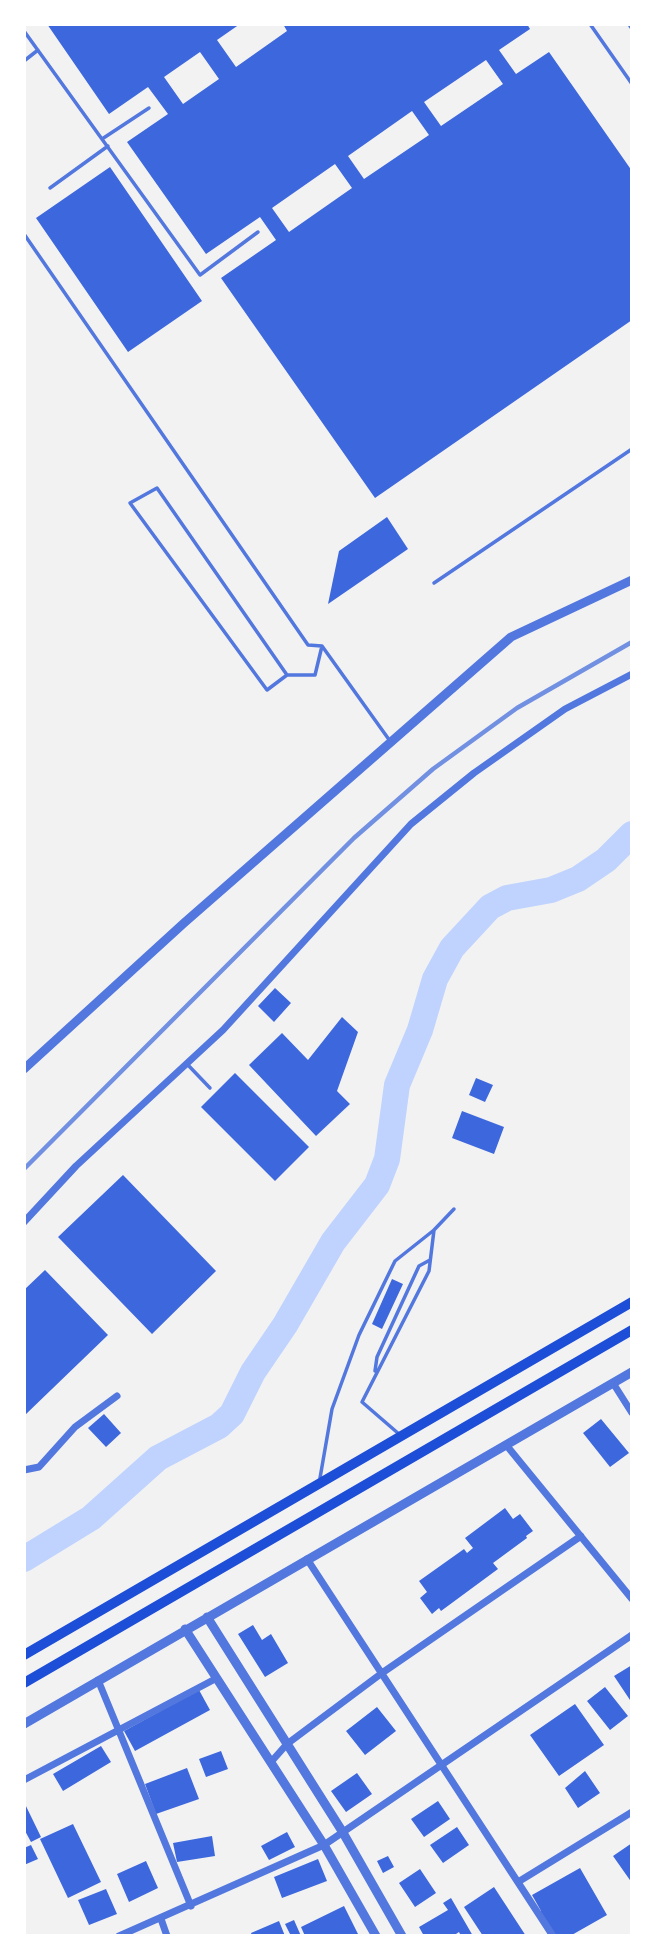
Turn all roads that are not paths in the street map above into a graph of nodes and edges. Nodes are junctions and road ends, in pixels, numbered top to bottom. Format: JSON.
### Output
{"nodes":[{"id":1,"x":590,"y":24,"type":"edge"},
{"id":2,"x":24,"y":31,"type":"edge"},
{"id":3,"x":38,"y":50,"type":"junction"},
{"id":4,"x":24,"y":61,"type":"edge"},
{"id":5,"x":632,"y":84,"type":"edge"},
{"id":6,"x":149,"y":108,"type":"dead end"},
{"id":7,"x":103,"y":139,"type":"junction"},
{"id":8,"x":108,"y":146,"type":"junction"},
{"id":9,"x":50,"y":188,"type":"dead end"},
{"id":10,"x":258,"y":232,"type":"dead end"},
{"id":11,"x":24,"y":234,"type":"edge"},
{"id":12,"x":632,"y":449,"type":"edge"},
{"id":13,"x":632,"y":580,"type":"edge"},
{"id":14,"x":434,"y":583,"type":"dead end"},
{"id":15,"x":322,"y":646,"type":"junction"},
{"id":16,"x":632,"y":674,"type":"edge"},
{"id":17,"x":287,"y":675,"type":"junction"},
{"id":18,"x":391,"y":743,"type":"junction"},
{"id":19,"x":187,"y":1063,"type":"junction"},
{"id":20,"x":24,"y":1069,"type":"edge"},
{"id":21,"x":209,"y":1088,"type":"dead end"},
{"id":22,"x":454,"y":1209,"type":"dead end"},
{"id":23,"x":24,"y":1222,"type":"edge"},
{"id":24,"x":434,"y":1230,"type":"junction"},
{"id":25,"x":430,"y":1260,"type":"junction"},
{"id":26,"x":632,"y":1302,"type":"edge"},
{"id":27,"x":632,"y":1330,"type":"edge"},
{"id":28,"x":632,"y":1372,"type":"edge"},
{"id":29,"x":374,"y":1376,"type":"junction"},
{"id":30,"x":613,"y":1383,"type":"junction"},
{"id":31,"x":117,"y":1396,"type":"dead end"},
{"id":32,"x":632,"y":1413,"type":"edge"},
{"id":33,"x":401,"y":1436,"type":"junction"},
{"id":34,"x":507,"y":1446,"type":"junction"},
{"id":35,"x":24,"y":1470,"type":"edge"},
{"id":36,"x":319,"y":1484,"type":"junction"},
{"id":37,"x":581,"y":1536,"type":"junction"},
{"id":38,"x":307,"y":1559,"type":"junction"},
{"id":39,"x":632,"y":1599,"type":"edge"},
{"id":40,"x":207,"y":1617,"type":"junction"},
{"id":41,"x":185,"y":1629,"type":"junction"},
{"id":42,"x":632,"y":1635,"type":"edge"},
{"id":43,"x":24,"y":1655,"type":"edge"},
{"id":44,"x":382,"y":1673,"type":"junction"},
{"id":45,"x":216,"y":1678,"type":"junction"},
{"id":46,"x":98,"y":1681,"type":"junction"},
{"id":47,"x":24,"y":1683,"type":"edge"},
{"id":48,"x":24,"y":1724,"type":"edge"},
{"id":49,"x":120,"y":1729,"type":"junction"},
{"id":50,"x":287,"y":1744,"type":"junction"},
{"id":51,"x":271,"y":1762,"type":"junction"},
{"id":52,"x":442,"y":1764,"type":"junction"},
{"id":53,"x":24,"y":1768,"type":"edge"},
{"id":54,"x":27,"y":1778,"type":"edge"},
{"id":55,"x":632,"y":1812,"type":"edge"},
{"id":56,"x":342,"y":1831,"type":"junction"},
{"id":57,"x":324,"y":1845,"type":"junction"},
{"id":58,"x":518,"y":1882,"type":"junction"},
{"id":59,"x":191,"y":1906,"type":"junction"},
{"id":60,"x":161,"y":1919,"type":"junction"},
{"id":61,"x":400,"y":1934,"type":"edge"},
{"id":62,"x":120,"y":1936,"type":"edge"},
{"id":63,"x":167,"y":1936,"type":"edge"},
{"id":64,"x":376,"y":1936,"type":"edge"},
{"id":65,"x":553,"y":1936,"type":"edge"}],
"edges":[{"from":1,"to":5,"type":"lane"},
{"from":2,"to":3,"type":"lane"},
{"from":3,"to":4,"type":"lane"},
{"from":3,"to":7,"type":"lane"},
{"from":6,"to":7,"type":"lane"},
{"from":7,"to":8,"type":"lane"},
{"from":8,"to":9,"type":"lane"},
{"from":8,"to":10,"type":"lane"},
{"from":11,"to":15,"type":"lane"},
{"from":12,"to":14,"type":"lane"},
{"from":13,"to":18,"type":"street"},
{"from":15,"to":17,"type":"lane"},
{"from":15,"to":18,"type":"lane"},
{"from":16,"to":19,"type":"street"},
{"from":17,"to":17,"type":"lane"},
{"from":18,"to":20,"type":"street"},
{"from":19,"to":21,"type":"lane"},
{"from":19,"to":23,"type":"street"},
{"from":22,"to":24,"type":"lane"},
{"from":24,"to":25,"type":"lane"},
{"from":24,"to":36,"type":"lane"},
{"from":25,"to":29,"type":"lane"},
{"from":25,"to":29,"type":"lane"},
{"from":26,"to":33,"type":"main road"},
{"from":27,"to":47,"type":"main road"},
{"from":28,"to":30,"type":"street"},
{"from":29,"to":33,"type":"lane"},
{"from":30,"to":32,"type":"street"},
{"from":30,"to":34,"type":"street"},
{"from":31,"to":35,"type":"street"},
{"from":33,"to":36,"type":"main road"},
{"from":34,"to":37,"type":"street"},
{"from":34,"to":38,"type":"street"},
{"from":36,"to":43,"type":"main road"},
{"from":37,"to":39,"type":"street"},
{"from":37,"to":44,"type":"street"},
{"from":38,"to":40,"type":"street"},
{"from":38,"to":44,"type":"street"},
{"from":40,"to":41,"type":"street"},
{"from":40,"to":50,"type":"street"},
{"from":41,"to":45,"type":"street"},
{"from":41,"to":46,"type":"street"},
{"from":42,"to":52,"type":"street"},
{"from":44,"to":50,"type":"street"},
{"from":44,"to":52,"type":"street"},
{"from":45,"to":49,"type":"street"},
{"from":45,"to":51,"type":"street"},
{"from":46,"to":48,"type":"street"},
{"from":46,"to":49,"type":"street"},
{"from":49,"to":54,"type":"street"},
{"from":49,"to":59,"type":"street"},
{"from":50,"to":51,"type":"street"},
{"from":50,"to":56,"type":"street"},
{"from":51,"to":57,"type":"street"},
{"from":52,"to":56,"type":"street"},
{"from":52,"to":58,"type":"street"},
{"from":53,"to":54,"type":"street"},
{"from":55,"to":58,"type":"street"},
{"from":56,"to":57,"type":"street"},
{"from":56,"to":61,"type":"street"},
{"from":57,"to":59,"type":"street"},
{"from":57,"to":64,"type":"street"},
{"from":58,"to":65,"type":"street"},
{"from":59,"to":60,"type":"street"},
{"from":60,"to":62,"type":"street"},
{"from":60,"to":63,"type":"street"}]}
